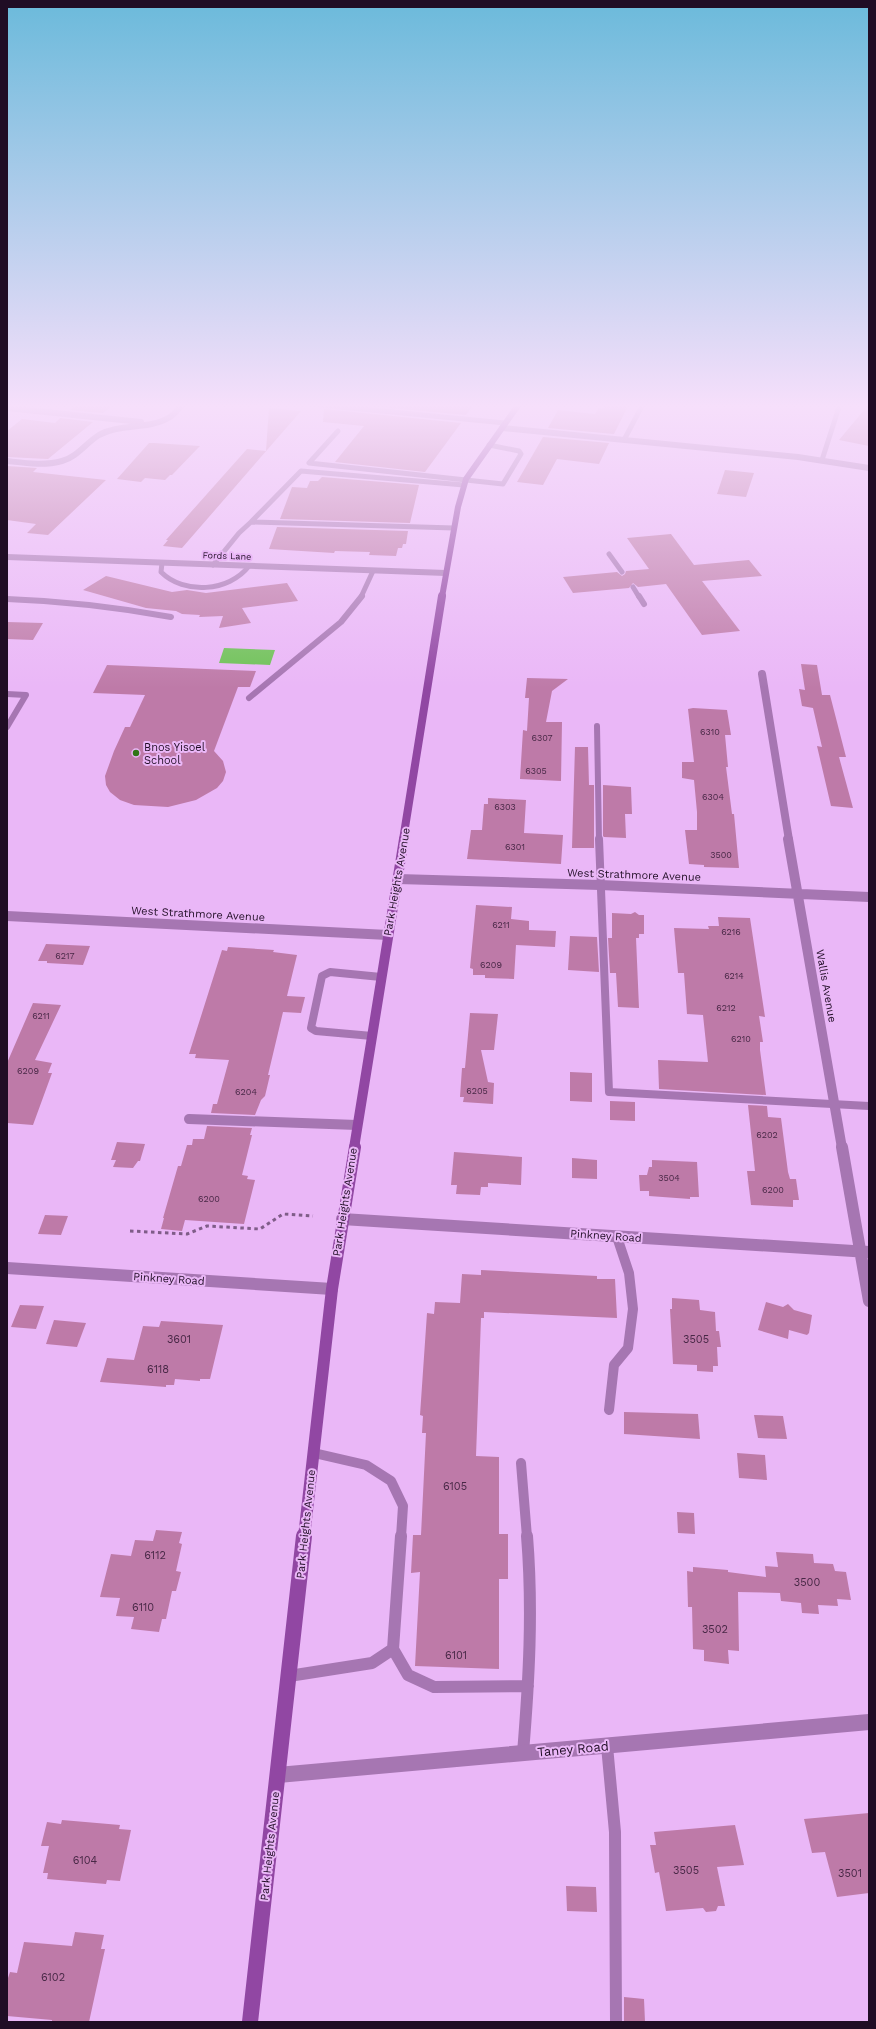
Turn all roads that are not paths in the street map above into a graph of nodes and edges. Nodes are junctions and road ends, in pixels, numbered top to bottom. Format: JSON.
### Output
{"nodes":[{"id":1,"x":274,"y":499,"type":"edge"},
{"id":2,"x":461,"y":499,"type":"edge"},
{"id":3,"x":251,"y":522,"type":"junction"},
{"id":4,"x":454,"y":528,"type":"junction"},
{"id":5,"x":609,"y":554,"type":"dead end"},
{"id":6,"x":7,"y":557,"type":"edge"},
{"id":7,"x":162,"y":563,"type":"junction"},
{"id":8,"x":213,"y":565,"type":"junction"},
{"id":9,"x":249,"y":566,"type":"junction"},
{"id":10,"x":373,"y":571,"type":"junction"},
{"id":11,"x":622,"y":572,"type":"dead end"},
{"id":12,"x":446,"y":574,"type":"junction"},
{"id":13,"x":633,"y":587,"type":"dead end"},
{"id":14,"x":7,"y":599,"type":"edge"},
{"id":15,"x":644,"y":604,"type":"dead end"},
{"id":16,"x":171,"y":616,"type":"dead end"},
{"id":17,"x":762,"y":674,"type":"dead end"},
{"id":18,"x":7,"y":694,"type":"edge"},
{"id":19,"x":249,"y":698,"type":"dead end"},
{"id":20,"x":7,"y":726,"type":"edge"},
{"id":21,"x":597,"y":726,"type":"dead end"},
{"id":22,"x":398,"y":879,"type":"junction"},
{"id":23,"x":600,"y":885,"type":"junction"},
{"id":24,"x":798,"y":893,"type":"junction"},
{"id":25,"x":869,"y":897,"type":"edge"},
{"id":26,"x":7,"y":916,"type":"edge"},
{"id":27,"x":388,"y":935,"type":"junction"},
{"id":28,"x":381,"y":977,"type":"junction"},
{"id":29,"x":372,"y":1036,"type":"junction"},
{"id":30,"x":834,"y":1105,"type":"junction"},
{"id":31,"x":869,"y":1106,"type":"edge"},
{"id":32,"x":189,"y":1119,"type":"dead end"},
{"id":33,"x":357,"y":1126,"type":"junction"},
{"id":34,"x":342,"y":1219,"type":"junction"},
{"id":35,"x":617,"y":1237,"type":"junction"},
{"id":36,"x":865,"y":1251,"type":"edge"},
{"id":37,"x":7,"y":1268,"type":"edge"},
{"id":38,"x":332,"y":1289,"type":"junction"},
{"id":39,"x":869,"y":1302,"type":"edge"},
{"id":40,"x":609,"y":1410,"type":"dead end"},
{"id":41,"x":314,"y":1453,"type":"junction"},
{"id":42,"x":522,"y":1464,"type":"dead end"},
{"id":43,"x":393,"y":1649,"type":"junction"},
{"id":44,"x":288,"y":1676,"type":"junction"},
{"id":45,"x":528,"y":1686,"type":"junction"},
{"id":46,"x":869,"y":1722,"type":"edge"},
{"id":47,"x":607,"y":1746,"type":"junction"},
{"id":48,"x":523,"y":1753,"type":"junction"},
{"id":49,"x":278,"y":1775,"type":"junction"},
{"id":50,"x":250,"y":2022,"type":"edge"},
{"id":51,"x":616,"y":2022,"type":"edge"}],
"edges":[{"from":1,"to":3,"type":"lane"},
{"from":2,"to":4,"type":"main road","name":"Park Heights Avenue"},
{"from":3,"to":4,"type":"lane"},
{"from":3,"to":8,"type":"lane"},
{"from":4,"to":12,"type":"main road","name":"Park Heights Avenue"},
{"from":5,"to":11,"type":"lane"},
{"from":6,"to":7,"type":"street","name":"Fords Lane"},
{"from":7,"to":8,"type":"street","name":"Fords Lane"},
{"from":7,"to":9,"type":"lane"},
{"from":8,"to":9,"type":"street","name":"Fords Lane"},
{"from":9,"to":10,"type":"street","name":"Fords Lane"},
{"from":10,"to":12,"type":"street","name":"Fords Lane"},
{"from":10,"to":19,"type":"lane"},
{"from":12,"to":22,"type":"main road","name":"Park Heights Avenue"},
{"from":13,"to":15,"type":"lane"},
{"from":14,"to":16,"type":"lane"},
{"from":17,"to":24,"type":"street","name":"Wallis Avenue"},
{"from":18,"to":20,"type":"lane"},
{"from":21,"to":23,"type":"lane"},
{"from":22,"to":23,"type":"street","name":"West Strathmore Avenue"},
{"from":22,"to":27,"type":"main road","name":"Park Heights Avenue"},
{"from":23,"to":24,"type":"street","name":"West Strathmore Avenue"},
{"from":23,"to":30,"type":"lane"},
{"from":24,"to":25,"type":"street","name":"West Strathmore Avenue"},
{"from":24,"to":30,"type":"street","name":"Wallis Avenue"},
{"from":26,"to":27,"type":"street","name":"West Strathmore Avenue"},
{"from":27,"to":28,"type":"main road","name":"Park Heights Avenue"},
{"from":28,"to":29,"type":"main road","name":"Park Heights Avenue"},
{"from":28,"to":29,"type":"lane"},
{"from":29,"to":33,"type":"main road","name":"Park Heights Avenue"},
{"from":30,"to":31,"type":"lane"},
{"from":30,"to":36,"type":"street","name":"Wallis Avenue"},
{"from":32,"to":33,"type":"street"},
{"from":33,"to":34,"type":"main road","name":"Park Heights Avenue"},
{"from":34,"to":35,"type":"street","name":"Pinkney Road"},
{"from":34,"to":38,"type":"main road","name":"Park Heights Avenue"},
{"from":35,"to":36,"type":"street","name":"Pinkney Road"},
{"from":35,"to":40,"type":"lane"},
{"from":36,"to":39,"type":"street","name":"Wallis Avenue"},
{"from":37,"to":38,"type":"street","name":"Pinkney Road"},
{"from":38,"to":41,"type":"main road","name":"Park Heights Avenue"},
{"from":41,"to":43,"type":"lane"},
{"from":41,"to":44,"type":"main road","name":"Park Heights Avenue"},
{"from":42,"to":45,"type":"lane"},
{"from":43,"to":44,"type":"lane"},
{"from":43,"to":45,"type":"lane"},
{"from":44,"to":49,"type":"main road","name":"Park Heights Avenue"},
{"from":45,"to":48,"type":"lane"},
{"from":46,"to":47,"type":"street","name":"Taney Road"},
{"from":47,"to":48,"type":"street","name":"Taney Road"},
{"from":47,"to":51,"type":"lane"},
{"from":48,"to":49,"type":"street","name":"Taney Road"},
{"from":49,"to":50,"type":"main road","name":"Park Heights Avenue"}]}
